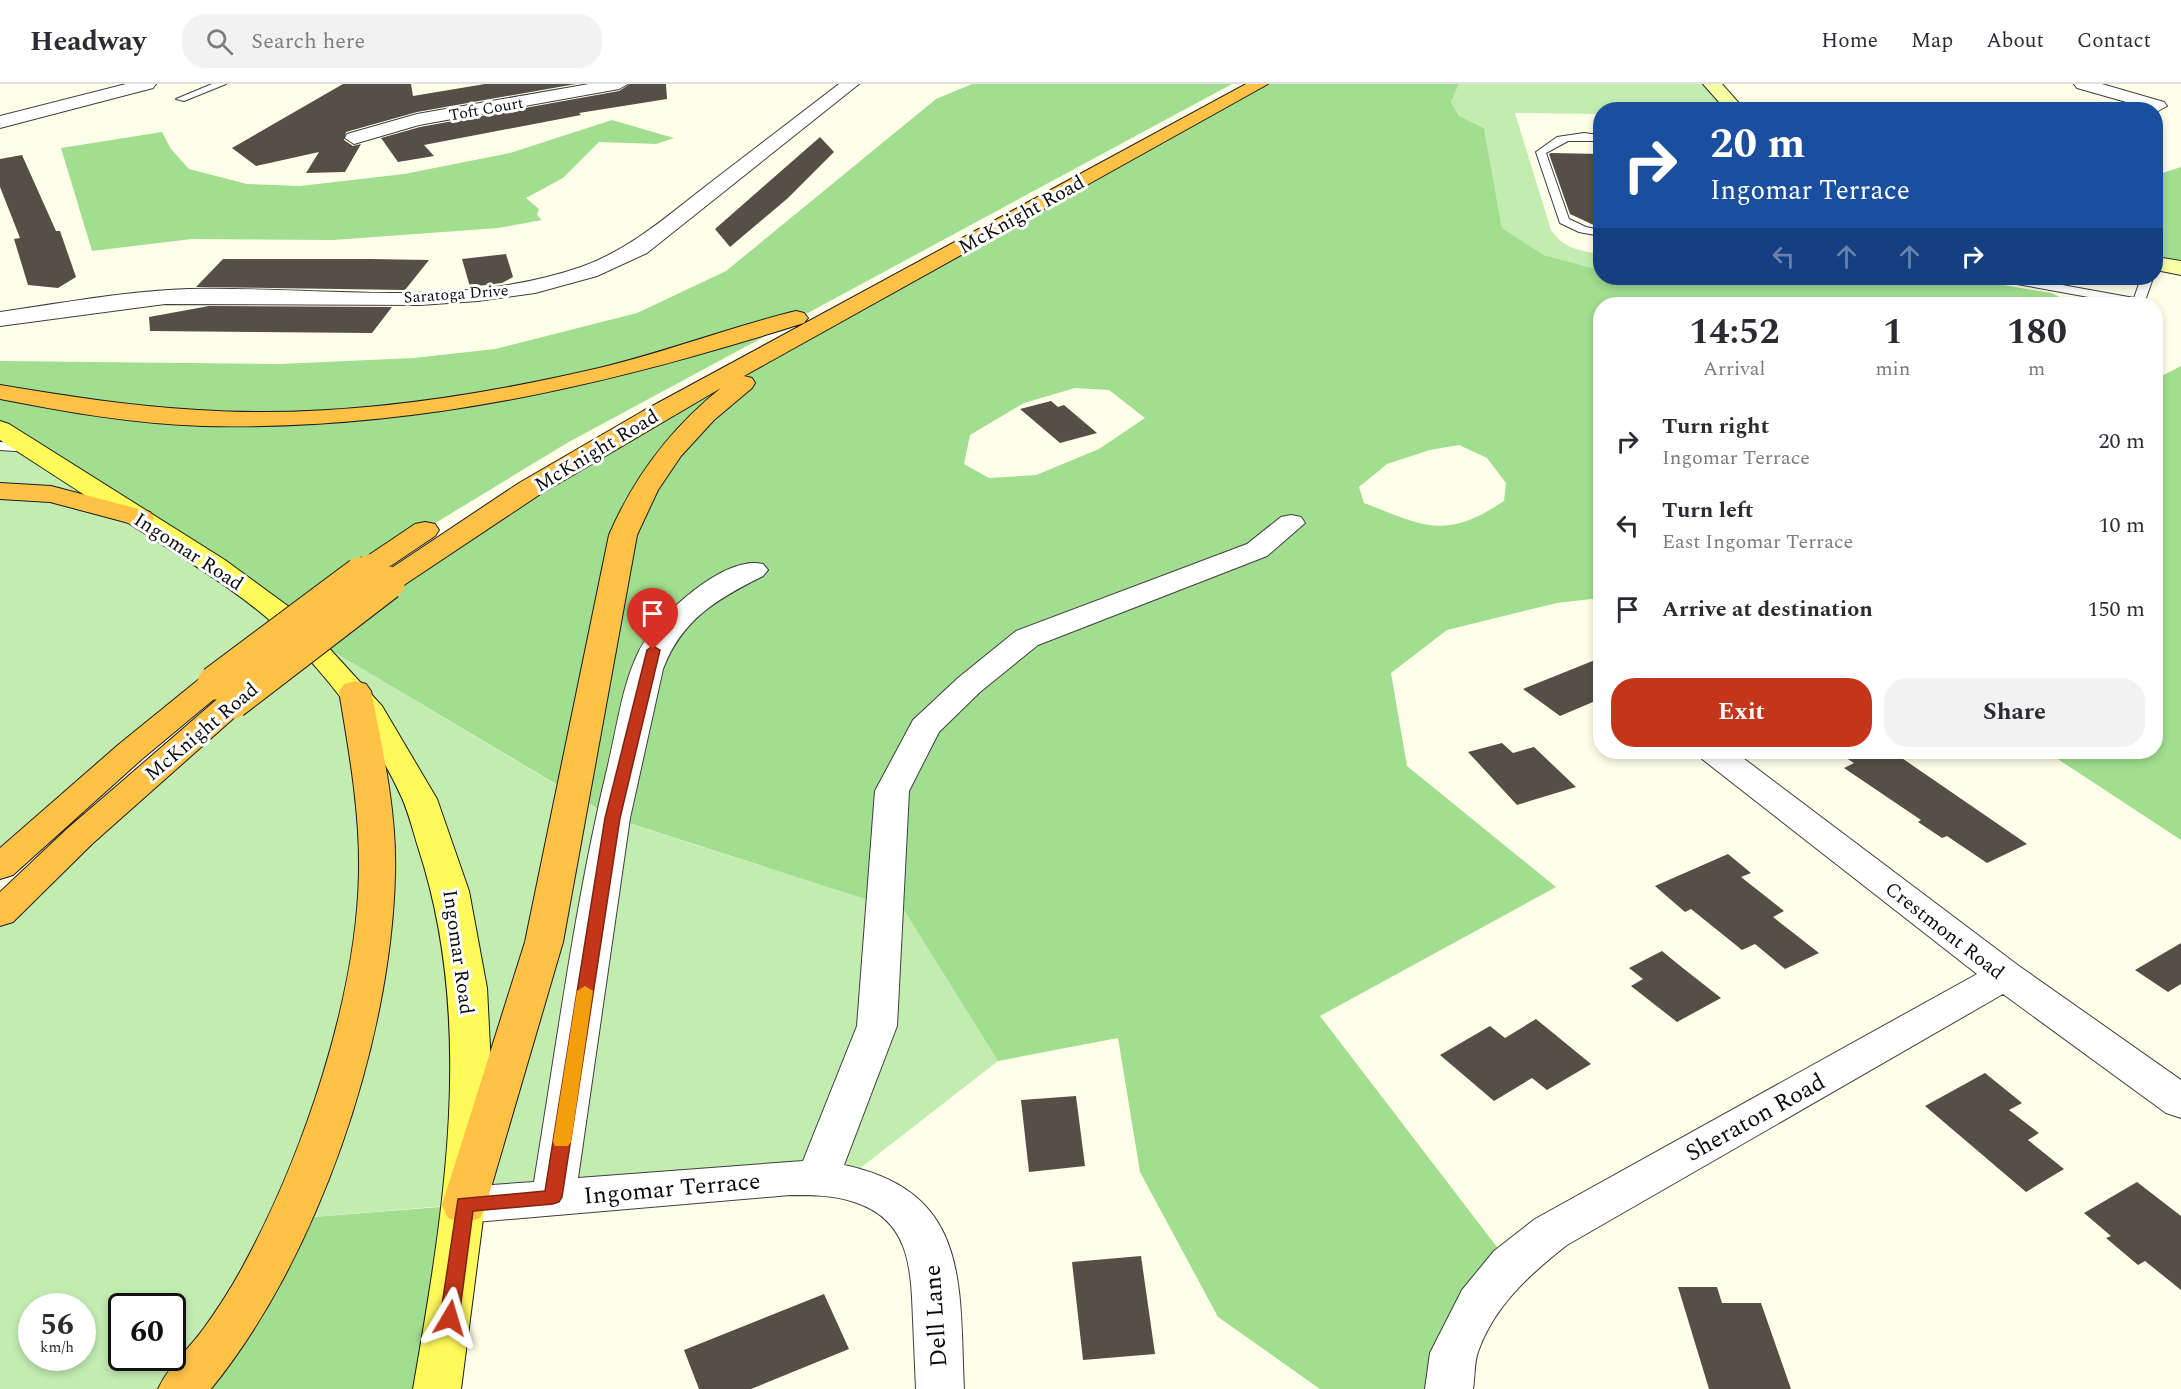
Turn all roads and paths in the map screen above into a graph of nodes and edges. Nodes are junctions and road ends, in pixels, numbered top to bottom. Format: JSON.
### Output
{"nodes":[{"id":1,"x":147,"y":84,"type":"edge"},
{"id":2,"x":221,"y":84,"type":"edge"},
{"id":3,"x":619,"y":84,"type":"edge"},
{"id":4,"x":850,"y":84,"type":"edge"},
{"id":5,"x":1232,"y":84,"type":"edge"},
{"id":6,"x":1259,"y":84,"type":"edge"},
{"id":7,"x":1712,"y":84,"type":"edge"},
{"id":8,"x":2084,"y":84,"type":"edge"},
{"id":9,"x":181,"y":99,"type":"dead end"},
{"id":10,"x":1729,"y":102,"type":"edge"},
{"id":11,"x":2145,"y":102,"type":"edge"},
{"id":12,"x":0,"y":122,"type":"edge"},
{"id":13,"x":354,"y":138,"type":"dead end"},
{"id":14,"x":1593,"y":138,"type":"edge"},
{"id":15,"x":1593,"y":231,"type":"edge"},
{"id":16,"x":2163,"y":265,"type":"edge"},
{"id":17,"x":2181,"y":267,"type":"edge"},
{"id":18,"x":2042,"y":285,"type":"edge"},
{"id":19,"x":2103,"y":297,"type":"edge"},
{"id":20,"x":0,"y":319,"type":"edge"},
{"id":21,"x":808,"y":321,"type":"junction"},
{"id":22,"x":0,"y":392,"type":"edge"},
{"id":23,"x":0,"y":429,"type":"edge"},
{"id":24,"x":0,"y":446,"type":"edge"},
{"id":25,"x":30,"y":448,"type":"junction"},
{"id":26,"x":0,"y":491,"type":"edge"},
{"id":27,"x":140,"y":518,"type":"junction"},
{"id":28,"x":1291,"y":523,"type":"dead end"},
{"id":29,"x":753,"y":570,"type":"dead end"},
{"id":30,"x":356,"y":691,"type":"junction"},
{"id":31,"x":224,"y":693,"type":"junction"},
{"id":32,"x":1723,"y":759,"type":"edge"},
{"id":33,"x":42,"y":829,"type":"junction"},
{"id":34,"x":0,"y":856,"type":"edge"},
{"id":35,"x":0,"y":867,"type":"edge"},
{"id":36,"x":0,"y":913,"type":"edge"},
{"id":37,"x":2005,"y":976,"type":"junction"},
{"id":38,"x":2181,"y":1102,"type":"edge"},
{"id":39,"x":831,"y":1178,"type":"junction"},
{"id":40,"x":553,"y":1197,"type":"junction"},
{"id":41,"x":464,"y":1205,"type":"junction"},
{"id":42,"x":182,"y":1389,"type":"edge"},
{"id":43,"x":437,"y":1389,"type":"edge"},
{"id":44,"x":940,"y":1389,"type":"edge"},
{"id":45,"x":1449,"y":1389,"type":"edge"}],
"edges":[{"from":1,"to":12,"type":"street"},
{"from":2,"to":9,"type":"lane"},
{"from":3,"to":13,"type":"street","name":"Toft Court"},
{"from":4,"to":20,"type":"street","name":"Saratoga Drive"},
{"from":5,"to":21,"type":"highway","name":"McKnight Road"},
{"from":6,"to":21,"type":"highway","name":"McKnight Road"},
{"from":7,"to":10,"type":"street"},
{"from":8,"to":11,"type":"street"},
{"from":14,"to":15,"type":"lane"},
{"from":16,"to":17,"type":"street"},
{"from":18,"to":19,"type":"lane"},
{"from":21,"to":22,"type":"highway"},
{"from":21,"to":31,"type":"highway","name":"McKnight Road","bridge":true},
{"from":21,"to":41,"type":"highway"},
{"from":23,"to":25,"type":"main road","name":"Ingomar Road"},
{"from":24,"to":25,"type":"lane"},
{"from":25,"to":27,"type":"main road","name":"Ingomar Road"},
{"from":26,"to":27,"type":"highway"},
{"from":27,"to":30,"type":"main road","name":"Ingomar Road"},
{"from":28,"to":39,"type":"street"},
{"from":29,"to":40,"type":"street"},
{"from":30,"to":41,"type":"main road","name":"Ingomar Road"},
{"from":30,"to":42,"type":"highway"},
{"from":31,"to":33,"type":"highway","name":"McKnight Road"},
{"from":31,"to":36,"type":"highway","name":"McKnight Road"},
{"from":32,"to":37,"type":"street","name":"Crestmont Road"},
{"from":33,"to":34,"type":"highway"},
{"from":33,"to":35,"type":"highway","name":"McKnight Road"},
{"from":37,"to":38,"type":"street","name":"Crestmont Road"},
{"from":37,"to":45,"type":"street","name":"Sheraton Road"},
{"from":39,"to":40,"type":"street","name":"Ingomar Terrace"},
{"from":39,"to":44,"type":"street","name":"Dell Lane"},
{"from":40,"to":41,"type":"street","name":"Ingomar Terrace"},
{"from":41,"to":43,"type":"main road","name":"Ingomar Road"}]}
